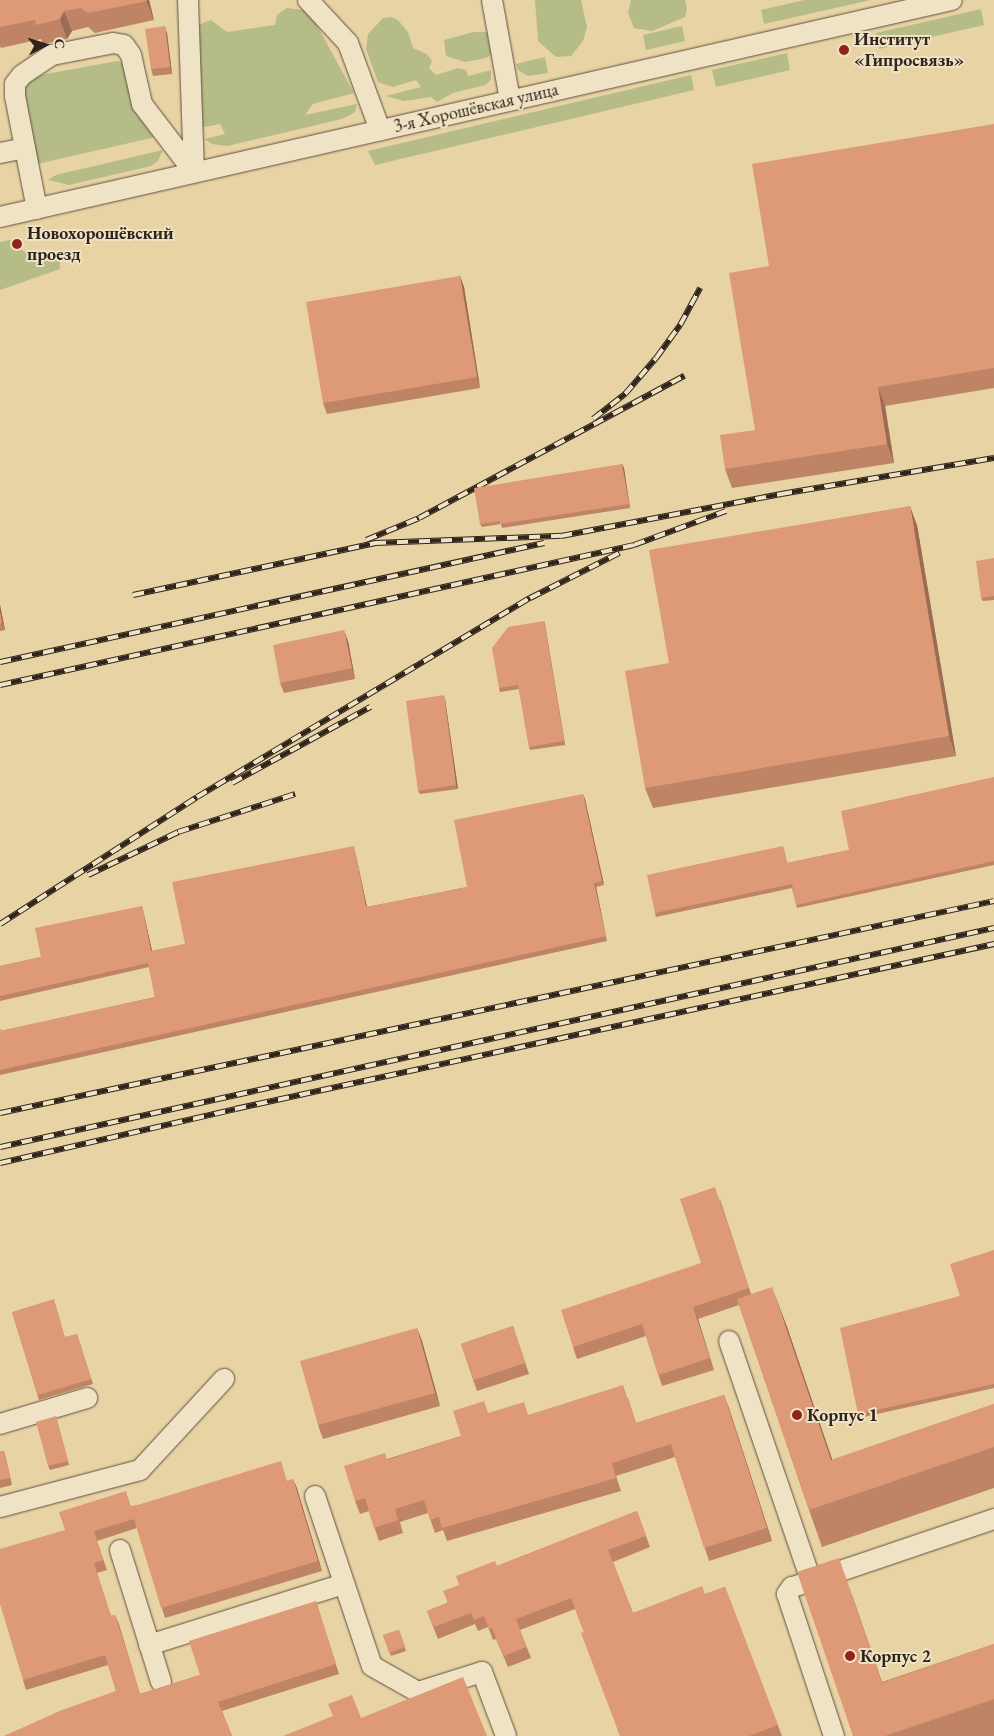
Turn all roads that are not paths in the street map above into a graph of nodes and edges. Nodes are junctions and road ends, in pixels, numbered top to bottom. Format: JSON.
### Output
{"nodes":[{"id":1,"x":188,"y":0,"type":"edge"},
{"id":2,"x":308,"y":0,"type":"edge"},
{"id":3,"x":492,"y":0,"type":"edge"},
{"id":4,"x":952,"y":0,"type":"edge"},
{"id":5,"x":510,"y":100,"type":"junction"},
{"id":6,"x":380,"y":130,"type":"junction"},
{"id":7,"x":25,"y":148,"type":"junction"},
{"id":8,"x":0,"y":153,"type":"edge"},
{"id":9,"x":194,"y":172,"type":"junction"},
{"id":10,"x":37,"y":209,"type":"junction"},
{"id":11,"x":0,"y":216,"type":"edge"},
{"id":12,"x":729,"y":1341,"type":"dead end"},
{"id":13,"x":224,"y":1379,"type":"dead end"},
{"id":14,"x":87,"y":1398,"type":"dead end"},
{"id":15,"x":0,"y":1424,"type":"edge"},
{"id":16,"x":315,"y":1496,"type":"dead end"},
{"id":17,"x":0,"y":1507,"type":"edge"},
{"id":18,"x":994,"y":1518,"type":"edge"},
{"id":19,"x":120,"y":1550,"type":"dead end"},
{"id":20,"x":811,"y":1581,"type":"junction"},
{"id":21,"x":344,"y":1584,"type":"junction"},
{"id":22,"x":149,"y":1645,"type":"junction"},
{"id":23,"x":161,"y":1682,"type":"dead end"},
{"id":24,"x":506,"y":1736,"type":"edge"},
{"id":25,"x":834,"y":1736,"type":"edge"}],
"edges":[{"from":1,"to":9,"type":"street"},
{"from":2,"to":6,"type":"street"},
{"from":3,"to":5,"type":"street"},
{"from":4,"to":5,"type":"street","name":"3-я Хорошёвская улица"},
{"from":5,"to":6,"type":"street","name":"3-я Хорошёвская улица"},
{"from":6,"to":9,"type":"street","name":"3-я Хорошёвская улица"},
{"from":7,"to":8,"type":"street"},
{"from":7,"to":9,"type":"street"},
{"from":7,"to":10,"type":"street"},
{"from":9,"to":10,"type":"street","name":"3-я Хорошёвская улица"},
{"from":10,"to":11,"type":"street","name":"3-я Хорошёвская улица"},
{"from":12,"to":20,"type":"street"},
{"from":13,"to":17,"type":"street"},
{"from":14,"to":15,"type":"street"},
{"from":16,"to":21,"type":"street"},
{"from":18,"to":20,"type":"street"},
{"from":19,"to":22,"type":"street"},
{"from":20,"to":25,"type":"street"},
{"from":21,"to":22,"type":"street"},
{"from":21,"to":24,"type":"street"},
{"from":22,"to":23,"type":"street"}]}
